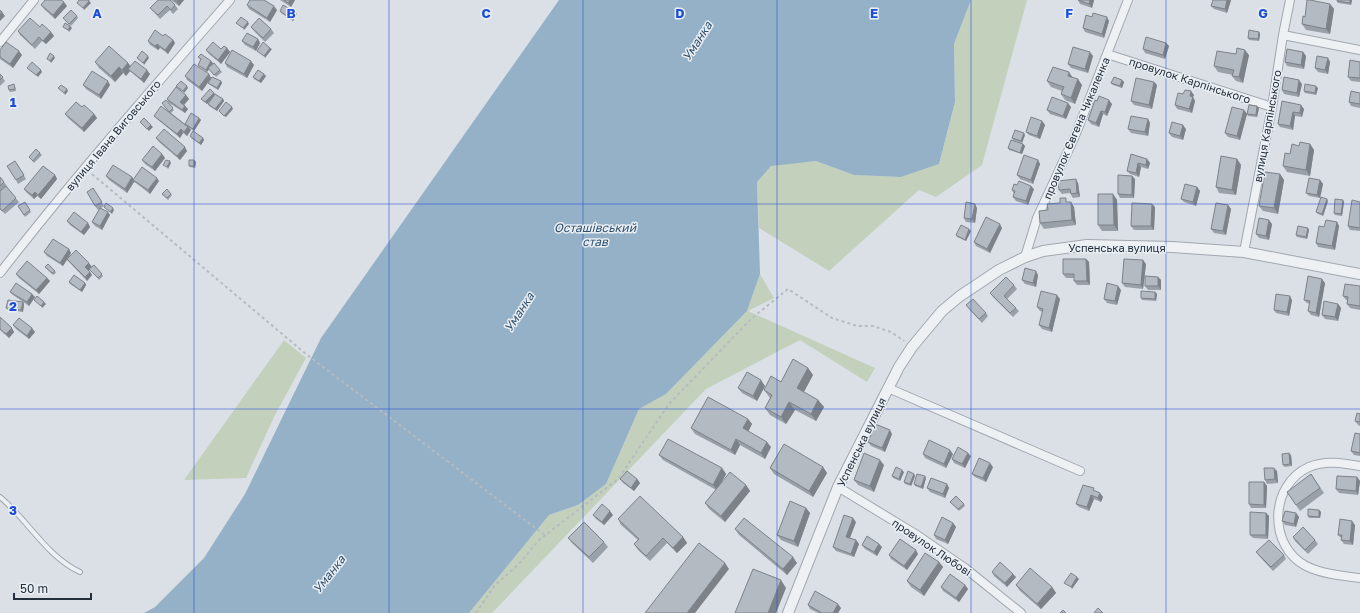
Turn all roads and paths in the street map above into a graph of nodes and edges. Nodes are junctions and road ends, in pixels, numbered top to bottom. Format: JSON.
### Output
{"nodes":[{"id":1,"x":34,"y":0,"type":"edge"},
{"id":2,"x":230,"y":0,"type":"edge"},
{"id":3,"x":1128,"y":0,"type":"edge"},
{"id":4,"x":1290,"y":0,"type":"edge"},
{"id":5,"x":1283,"y":35,"type":"junction"},
{"id":6,"x":0,"y":42,"type":"edge"},
{"id":7,"x":1360,"y":50,"type":"edge"},
{"id":8,"x":1107,"y":54,"type":"junction"},
{"id":9,"x":1272,"y":107,"type":"junction"},
{"id":10,"x":85,"y":168,"type":"junction"},
{"id":11,"x":1244,"y":252,"type":"junction"},
{"id":12,"x":1025,"y":257,"type":"junction"},
{"id":13,"x":0,"y":274,"type":"edge"},
{"id":14,"x":1360,"y":274,"type":"edge"},
{"id":15,"x":912,"y":346,"type":"junction"},
{"id":16,"x":888,"y":388,"type":"junction"},
{"id":17,"x":1360,"y":466,"type":"edge"},
{"id":18,"x":1080,"y":471,"type":"dead end"},
{"id":19,"x":838,"y":487,"type":"junction"},
{"id":20,"x":0,"y":497,"type":"edge"},
{"id":21,"x":546,"y":536,"type":"junction"},
{"id":22,"x":80,"y":572,"type":"dead end"},
{"id":23,"x":1360,"y":578,"type":"edge"},
{"id":24,"x":476,"y":613,"type":"edge"},
{"id":25,"x":788,"y":613,"type":"edge"},
{"id":26,"x":1021,"y":613,"type":"edge"}],
"edges":[{"from":1,"to":6,"type":"street"},
{"from":2,"to":10,"type":"street","name":"вулиця Івана Виговського"},
{"from":3,"to":8,"type":"street","name":"провулок Євгена Чикаленка"},
{"from":4,"to":5,"type":"street","name":"вулиця Карпінського"},
{"from":5,"to":7,"type":"street"},
{"from":5,"to":9,"type":"street","name":"вулиця Карпінського"},
{"from":8,"to":9,"type":"street","name":"провулок Карпінського"},
{"from":8,"to":12,"type":"street","name":"провулок Євгена Чикаленка"},
{"from":9,"to":11,"type":"street","name":"вулиця Карпінського"},
{"from":10,"to":13,"type":"street","name":"вулиця Івана Виговського"},
{"from":10,"to":21,"type":"path"},
{"from":11,"to":12,"type":"street","name":"Успенська вулиця"},
{"from":11,"to":14,"type":"street","name":"Успенська вулиця"},
{"from":12,"to":15,"type":"street","name":"Успенська вулиця"},
{"from":15,"to":16,"type":"street","name":"Успенська вулиця"},
{"from":15,"to":21,"type":"path"},
{"from":16,"to":18,"type":"street"},
{"from":16,"to":19,"type":"street","name":"Успенська вулиця"},
{"from":17,"to":23,"type":"street"},
{"from":19,"to":25,"type":"street","name":"Успенська вулиця"},
{"from":19,"to":26,"type":"street","name":"провулок Любові"},
{"from":20,"to":22,"type":"lane"},
{"from":21,"to":24,"type":"path"}]}
